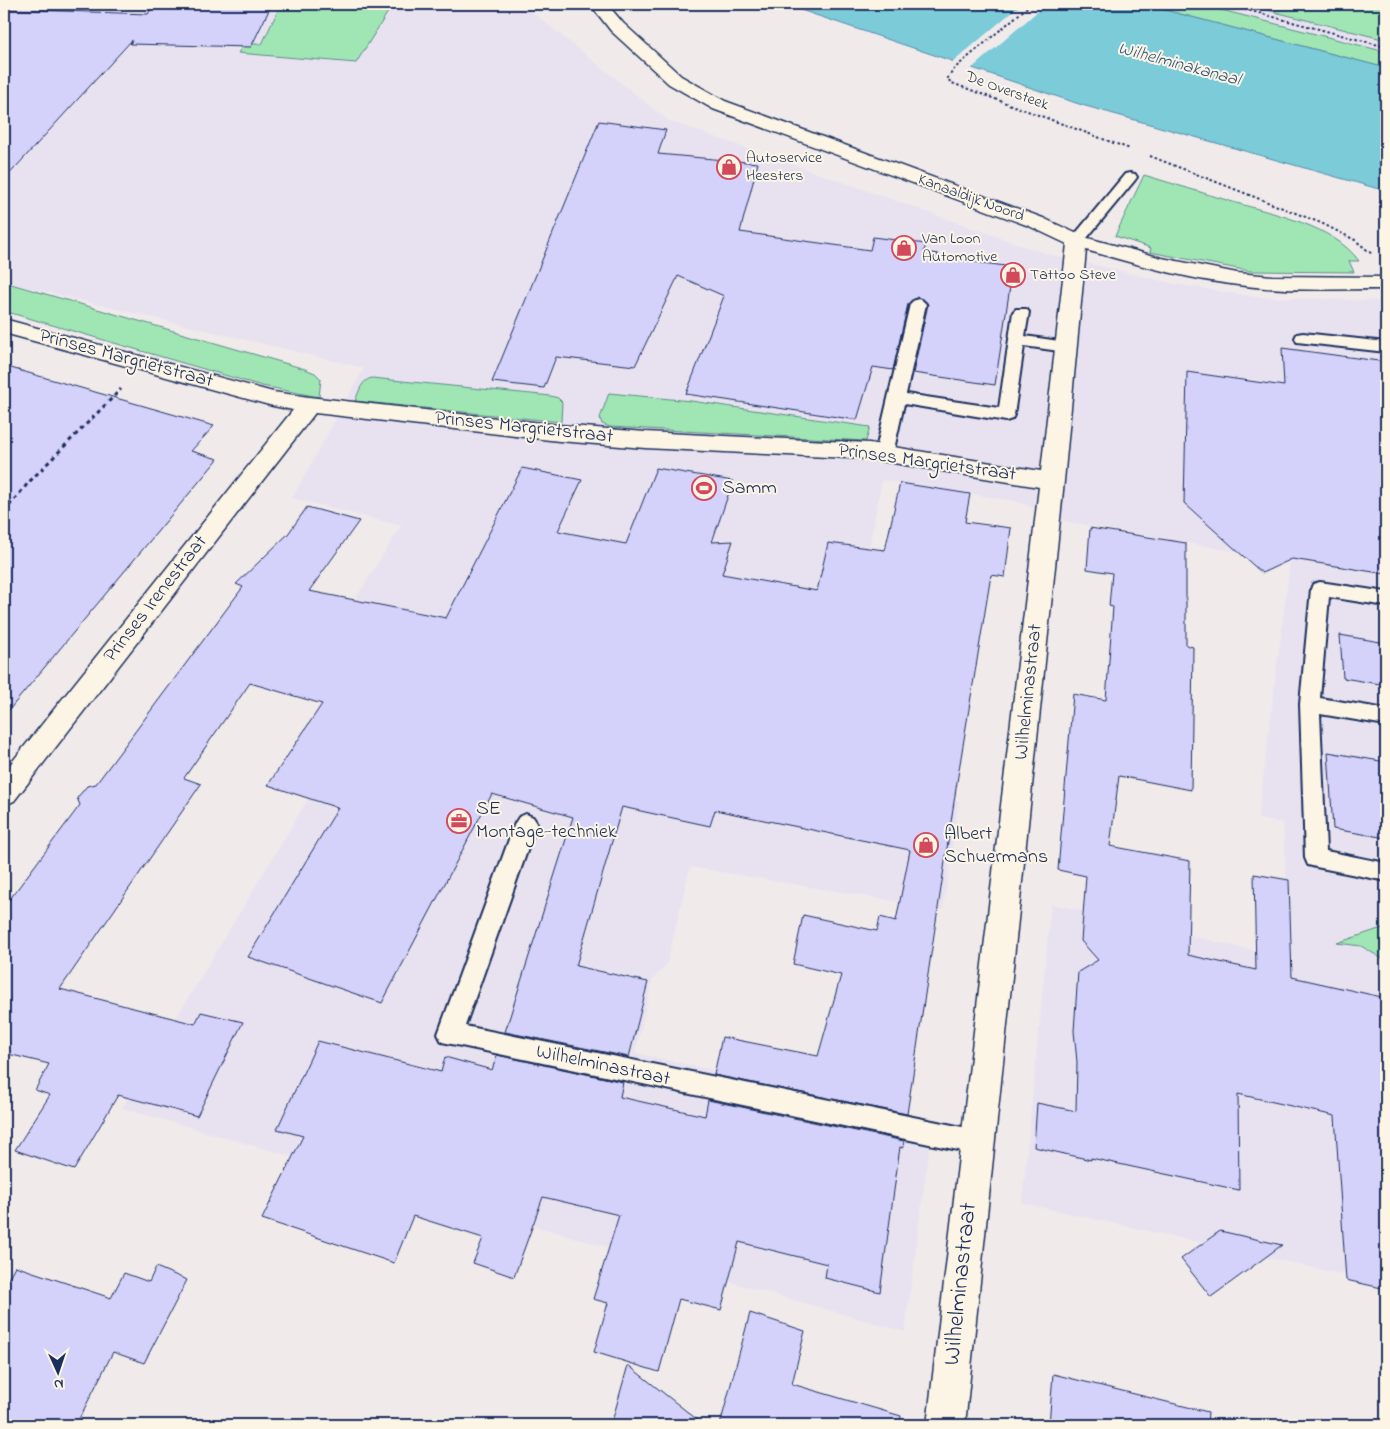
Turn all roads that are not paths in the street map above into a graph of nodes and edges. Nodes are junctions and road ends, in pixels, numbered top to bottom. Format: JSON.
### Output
{"nodes":[{"id":1,"x":598,"y":4,"type":"edge"},
{"id":2,"x":1130,"y":177,"type":"dead end"},
{"id":3,"x":1077,"y":241,"type":"junction"},
{"id":4,"x":1386,"y":283,"type":"edge"},
{"id":5,"x":918,"y":304,"type":"dead end"},
{"id":6,"x":1021,"y":312,"type":"dead end"},
{"id":7,"x":4,"y":326,"type":"edge"},
{"id":8,"x":1303,"y":338,"type":"dead end"},
{"id":9,"x":1017,"y":340,"type":"junction"},
{"id":10,"x":1386,"y":346,"type":"edge"},
{"id":11,"x":1066,"y":347,"type":"junction"},
{"id":12,"x":897,"y":398,"type":"junction"},
{"id":13,"x":309,"y":405,"type":"junction"},
{"id":14,"x":884,"y":454,"type":"junction"},
{"id":15,"x":1052,"y":482,"type":"junction"},
{"id":16,"x":1386,"y":599,"type":"edge"},
{"id":17,"x":1310,"y":704,"type":"junction"},
{"id":18,"x":1386,"y":717,"type":"edge"},
{"id":19,"x":4,"y":792,"type":"edge"},
{"id":20,"x":526,"y":823,"type":"dead end"},
{"id":21,"x":1386,"y":872,"type":"edge"},
{"id":22,"x":977,"y":1142,"type":"junction"},
{"id":23,"x":946,"y":1425,"type":"edge"}],
"edges":[{"from":1,"to":3,"type":"street","name":"Kanaaldijk Noord"},
{"from":2,"to":3,"type":"lane"},
{"from":3,"to":4,"type":"street","name":"Kanaaldijk Noord"},
{"from":3,"to":11,"type":"street","name":"Wilhelminastraat"},
{"from":5,"to":12,"type":"lane"},
{"from":6,"to":9,"type":"lane"},
{"from":7,"to":13,"type":"street","name":"Prinses Margrietstraat"},
{"from":8,"to":10,"type":"lane"},
{"from":9,"to":11,"type":"lane"},
{"from":9,"to":12,"type":"lane"},
{"from":11,"to":15,"type":"street","name":"Wilhelminastraat"},
{"from":12,"to":14,"type":"lane"},
{"from":13,"to":14,"type":"street","name":"Prinses Margrietstraat"},
{"from":13,"to":19,"type":"street","name":"Prinses Irenestraat"},
{"from":14,"to":15,"type":"street","name":"Prinses Margrietstraat"},
{"from":15,"to":22,"type":"street","name":"Wilhelminastraat"},
{"from":16,"to":17,"type":"lane"},
{"from":17,"to":18,"type":"lane"},
{"from":17,"to":21,"type":"lane"},
{"from":20,"to":22,"type":"lane","name":"Wilhelminastraat"},
{"from":22,"to":23,"type":"street","name":"Wilhelminastraat"}]}
